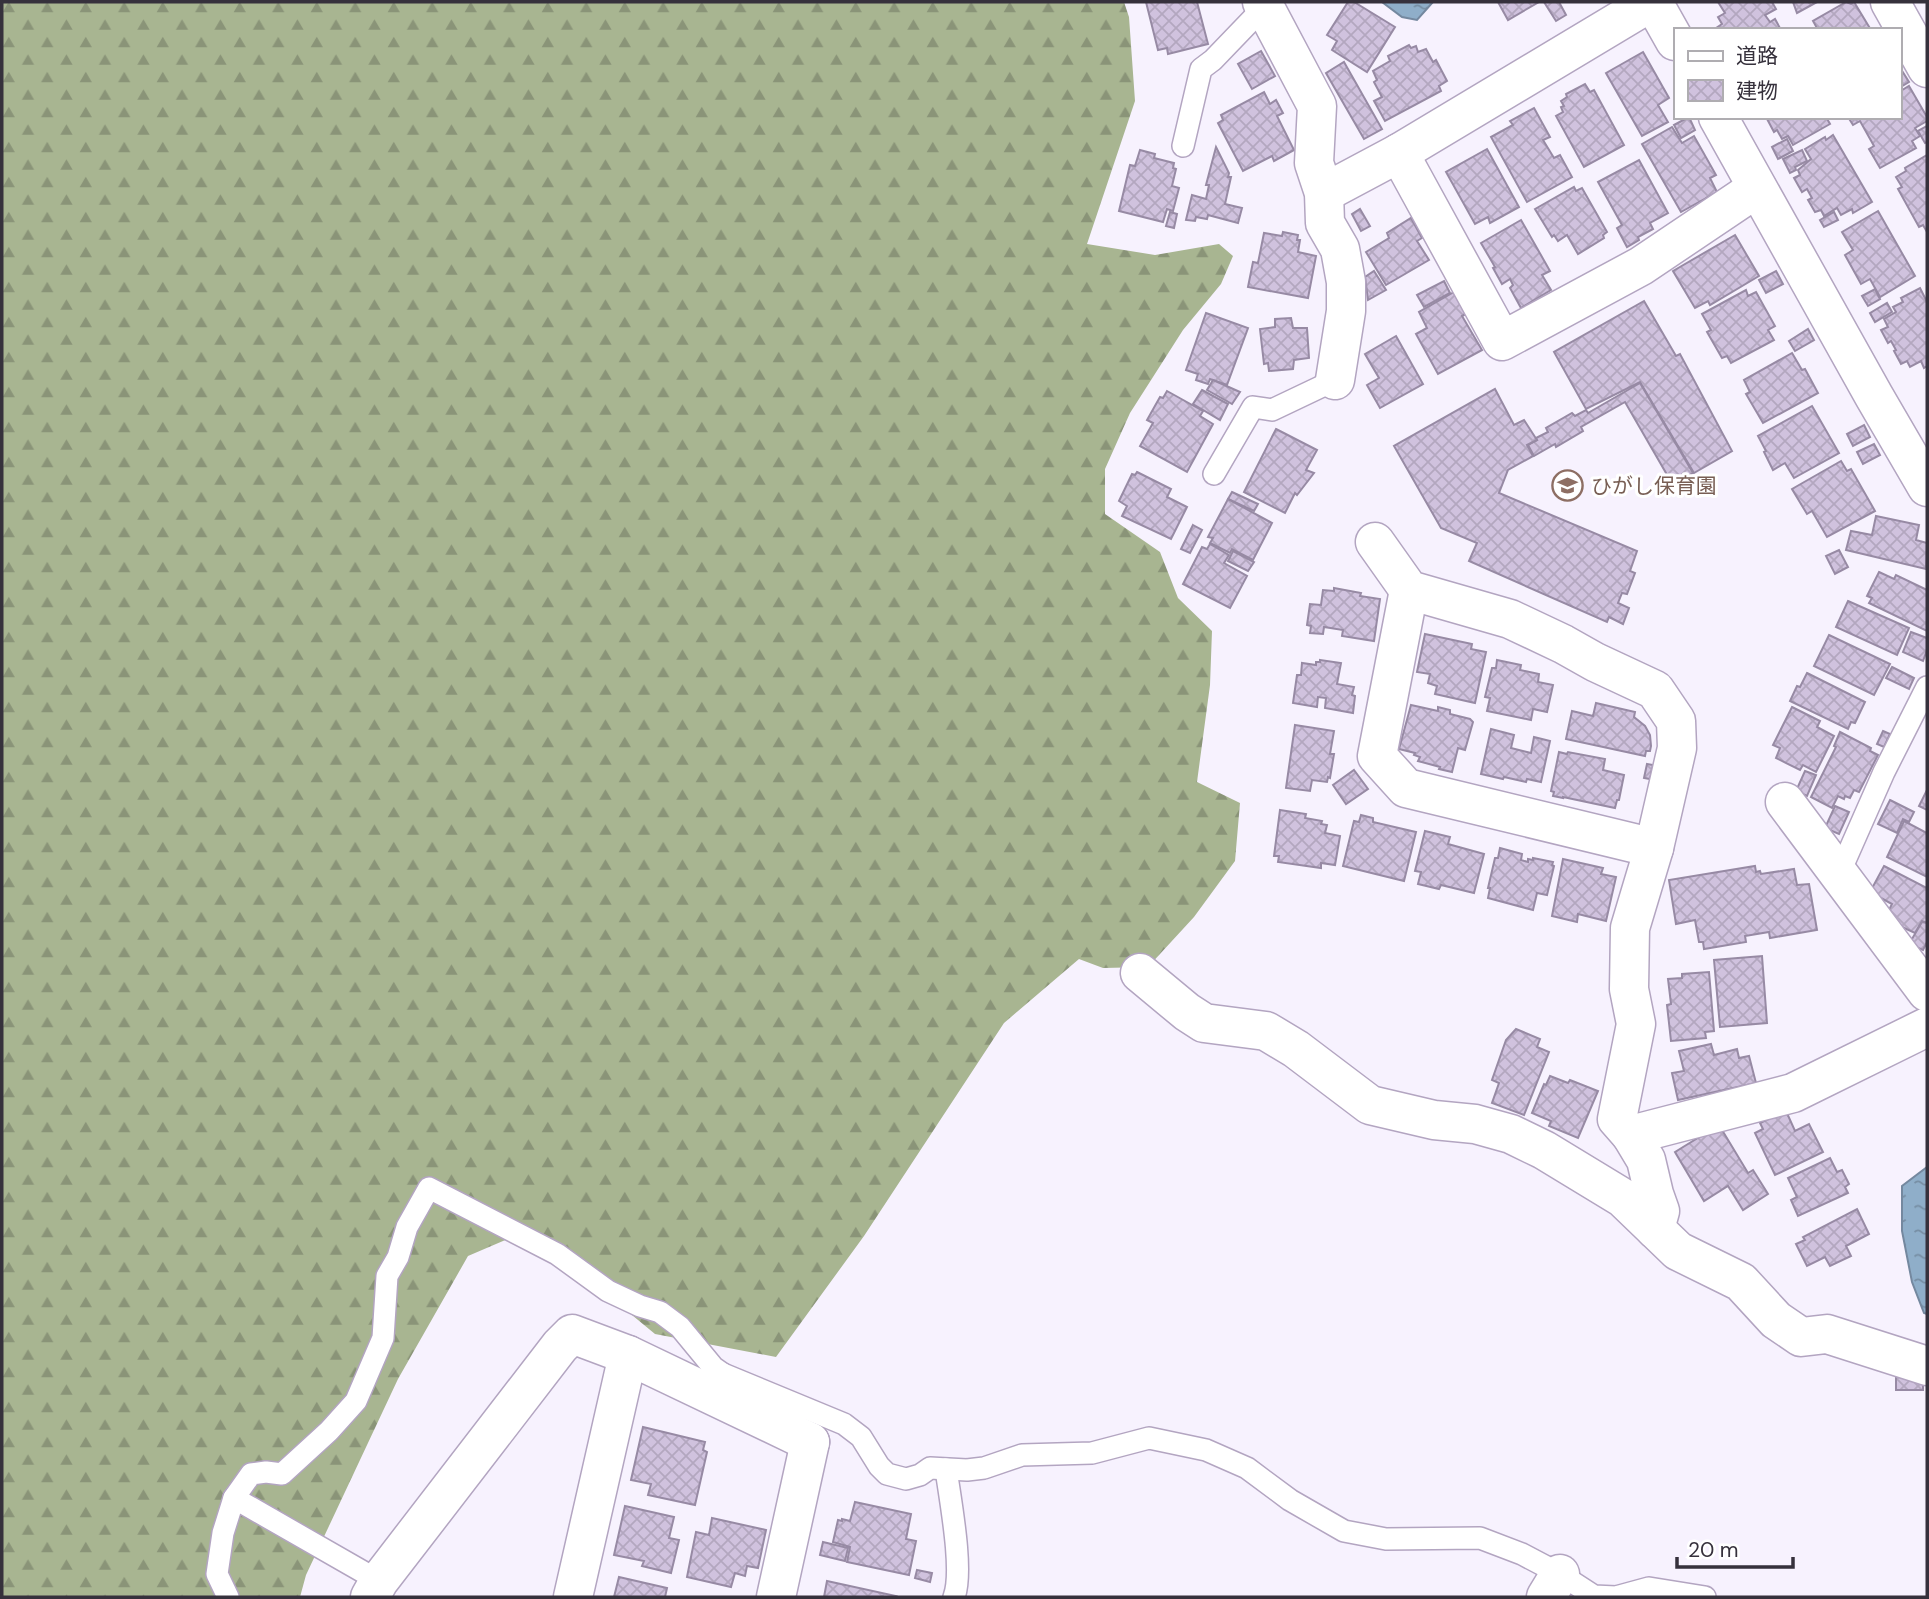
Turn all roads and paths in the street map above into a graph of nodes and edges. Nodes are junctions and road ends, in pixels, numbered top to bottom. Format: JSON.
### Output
{"nodes":[{"id":1,"x":1652,"y":2,"type":"edge"},
{"id":2,"x":1890,"y":2,"type":"edge"},
{"id":3,"x":1263,"y":4,"type":"edge"},
{"id":4,"x":1674,"y":39,"type":"edge"},
{"id":5,"x":1927,"y":68,"type":"edge"},
{"id":6,"x":1719,"y":119,"type":"edge"},
{"id":7,"x":1183,"y":145,"type":"dead end"},
{"id":8,"x":1399,"y":153,"type":"junction"},
{"id":9,"x":1757,"y":188,"type":"junction"},
{"id":10,"x":1324,"y":194,"type":"junction"},
{"id":11,"x":1335,"y":380,"type":"joint"},
{"id":12,"x":1214,"y":474,"type":"dead end"},
{"id":13,"x":1927,"y":487,"type":"edge"},
{"id":14,"x":1375,"y":542,"type":"dead end"},
{"id":15,"x":1409,"y":590,"type":"junction"},
{"id":16,"x":1927,"y":687,"type":"edge"},
{"id":17,"x":1785,"y":802,"type":"dead end"},
{"id":18,"x":1654,"y":848,"type":"junction"},
{"id":19,"x":1839,"y":874,"type":"junction"},
{"id":20,"x":1140,"y":973,"type":"dead end"},
{"id":21,"x":1927,"y":992,"type":"edge"},
{"id":22,"x":1927,"y":1027,"type":"edge"},
{"id":23,"x":1631,"y":1135,"type":"junction"},
{"id":24,"x":1655,"y":1229,"type":"junction"},
{"id":25,"x":628,"y":1355,"type":"junction"},
{"id":26,"x":1927,"y":1366,"type":"edge"},
{"id":27,"x":716,"y":1383,"type":"junction"},
{"id":28,"x":946,"y":1469,"type":"junction"},
{"id":29,"x":234,"y":1498,"type":"junction"},
{"id":30,"x":1553,"y":1586,"type":"edge"},
{"id":31,"x":374,"y":1589,"type":"edge"},
{"id":32,"x":228,"y":1597,"type":"edge"},
{"id":33,"x":573,"y":1597,"type":"edge"},
{"id":34,"x":776,"y":1597,"type":"edge"},
{"id":35,"x":954,"y":1597,"type":"edge"},
{"id":36,"x":1705,"y":1597,"type":"edge"}],
"edges":[{"from":1,"to":4,"type":"street"},
{"from":1,"to":8,"type":"street"},
{"from":2,"to":5,"type":"street"},
{"from":3,"to":7,"type":"lane"},
{"from":3,"to":10,"type":"street"},
{"from":6,"to":9,"type":"street"},
{"from":8,"to":9,"type":"street"},
{"from":8,"to":10,"type":"street"},
{"from":9,"to":13,"type":"street"},
{"from":10,"to":11,"type":"street"},
{"from":11,"to":12,"type":"lane"},
{"from":14,"to":15,"type":"street"},
{"from":15,"to":18,"type":"street"},
{"from":15,"to":18,"type":"street"},
{"from":16,"to":19,"type":"lane"},
{"from":17,"to":19,"type":"street"},
{"from":18,"to":23,"type":"street"},
{"from":19,"to":21,"type":"street"},
{"from":20,"to":24,"type":"street"},
{"from":22,"to":23,"type":"street"},
{"from":23,"to":24,"type":"street"},
{"from":24,"to":26,"type":"street"},
{"from":25,"to":27,"type":"street"},
{"from":25,"to":31,"type":"street"},
{"from":25,"to":33,"type":"street"},
{"from":27,"to":28,"type":"lane"},
{"from":27,"to":29,"type":"lane"},
{"from":27,"to":34,"type":"street"},
{"from":28,"to":30,"type":"lane"},
{"from":28,"to":35,"type":"lane"},
{"from":29,"to":31,"type":"lane"},
{"from":29,"to":32,"type":"lane"},
{"from":30,"to":36,"type":"lane"}]}
